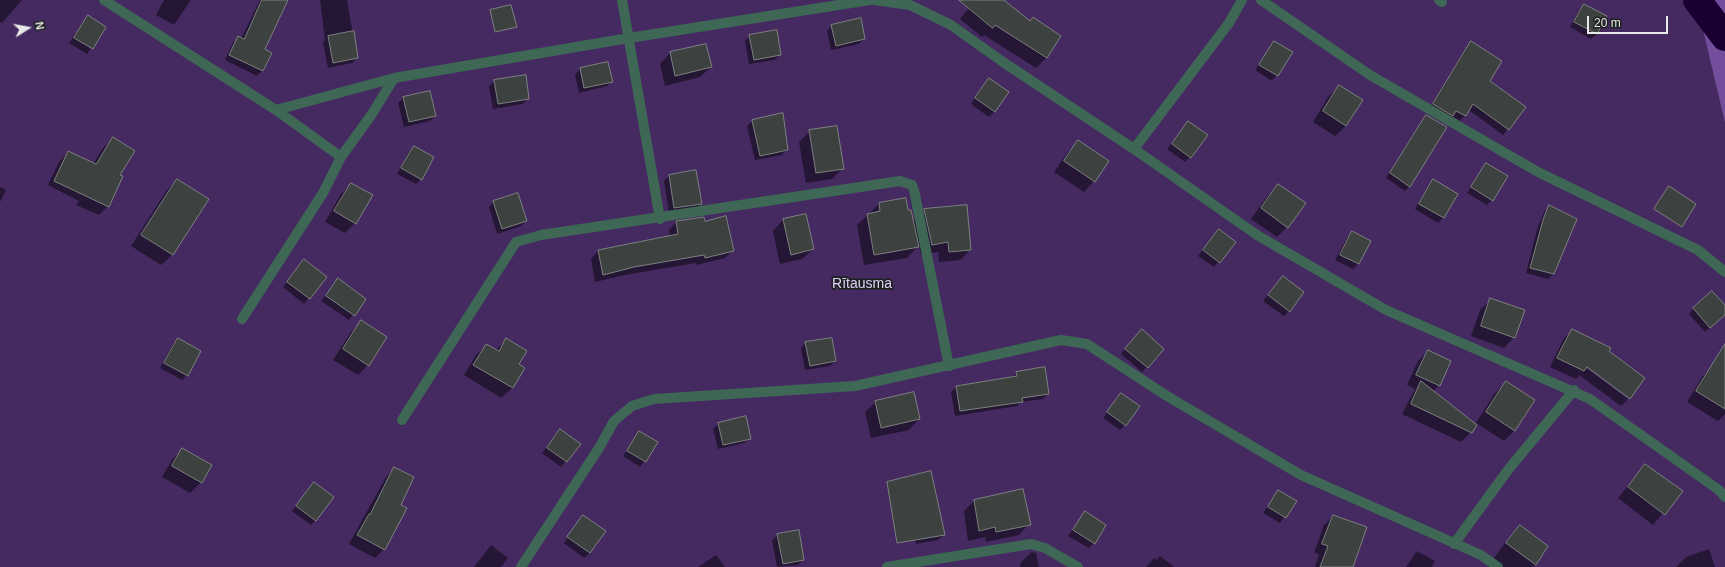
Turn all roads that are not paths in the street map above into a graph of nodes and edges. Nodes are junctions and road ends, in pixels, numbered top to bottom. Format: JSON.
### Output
{"nodes":[{"id":1,"x":622,"y":0,"type":"edge"},
{"id":2,"x":870,"y":0,"type":"edge"},
{"id":3,"x":874,"y":0,"type":"edge"},
{"id":4,"x":1242,"y":0,"type":"edge"},
{"id":5,"x":1260,"y":0,"type":"edge"},
{"id":6,"x":107,"y":1,"type":"edge"},
{"id":7,"x":629,"y":38,"type":"junction"},
{"id":8,"x":394,"y":78,"type":"junction"},
{"id":9,"x":276,"y":110,"type":"junction"},
{"id":10,"x":1134,"y":149,"type":"junction"},
{"id":11,"x":341,"y":157,"type":"junction"},
{"id":12,"x":660,"y":218,"type":"junction"},
{"id":13,"x":1725,"y":272,"type":"edge"},
{"id":14,"x":242,"y":319,"type":"dead end"},
{"id":15,"x":949,"y":366,"type":"junction"},
{"id":16,"x":1574,"y":390,"type":"junction"},
{"id":17,"x":402,"y":420,"type":"dead end"},
{"id":18,"x":1725,"y":497,"type":"edge"},
{"id":19,"x":1454,"y":544,"type":"junction"},
{"id":20,"x":521,"y":567,"type":"edge"},
{"id":21,"x":887,"y":567,"type":"edge"},
{"id":22,"x":1078,"y":567,"type":"edge"},
{"id":23,"x":1498,"y":567,"type":"edge"}],
"edges":[{"from":1,"to":7,"type":"lane"},
{"from":2,"to":7,"type":"lane"},
{"from":3,"to":10,"type":"lane"},
{"from":4,"to":10,"type":"lane"},
{"from":5,"to":13,"type":"lane"},
{"from":6,"to":9,"type":"lane"},
{"from":7,"to":8,"type":"lane"},
{"from":7,"to":12,"type":"lane"},
{"from":8,"to":9,"type":"lane"},
{"from":8,"to":11,"type":"lane"},
{"from":9,"to":11,"type":"lane"},
{"from":10,"to":16,"type":"lane"},
{"from":11,"to":14,"type":"lane"},
{"from":12,"to":15,"type":"lane"},
{"from":12,"to":17,"type":"lane"},
{"from":15,"to":19,"type":"lane"},
{"from":15,"to":20,"type":"lane"},
{"from":16,"to":18,"type":"lane"},
{"from":16,"to":19,"type":"lane"},
{"from":19,"to":23,"type":"lane"},
{"from":21,"to":22,"type":"lane"}]}
